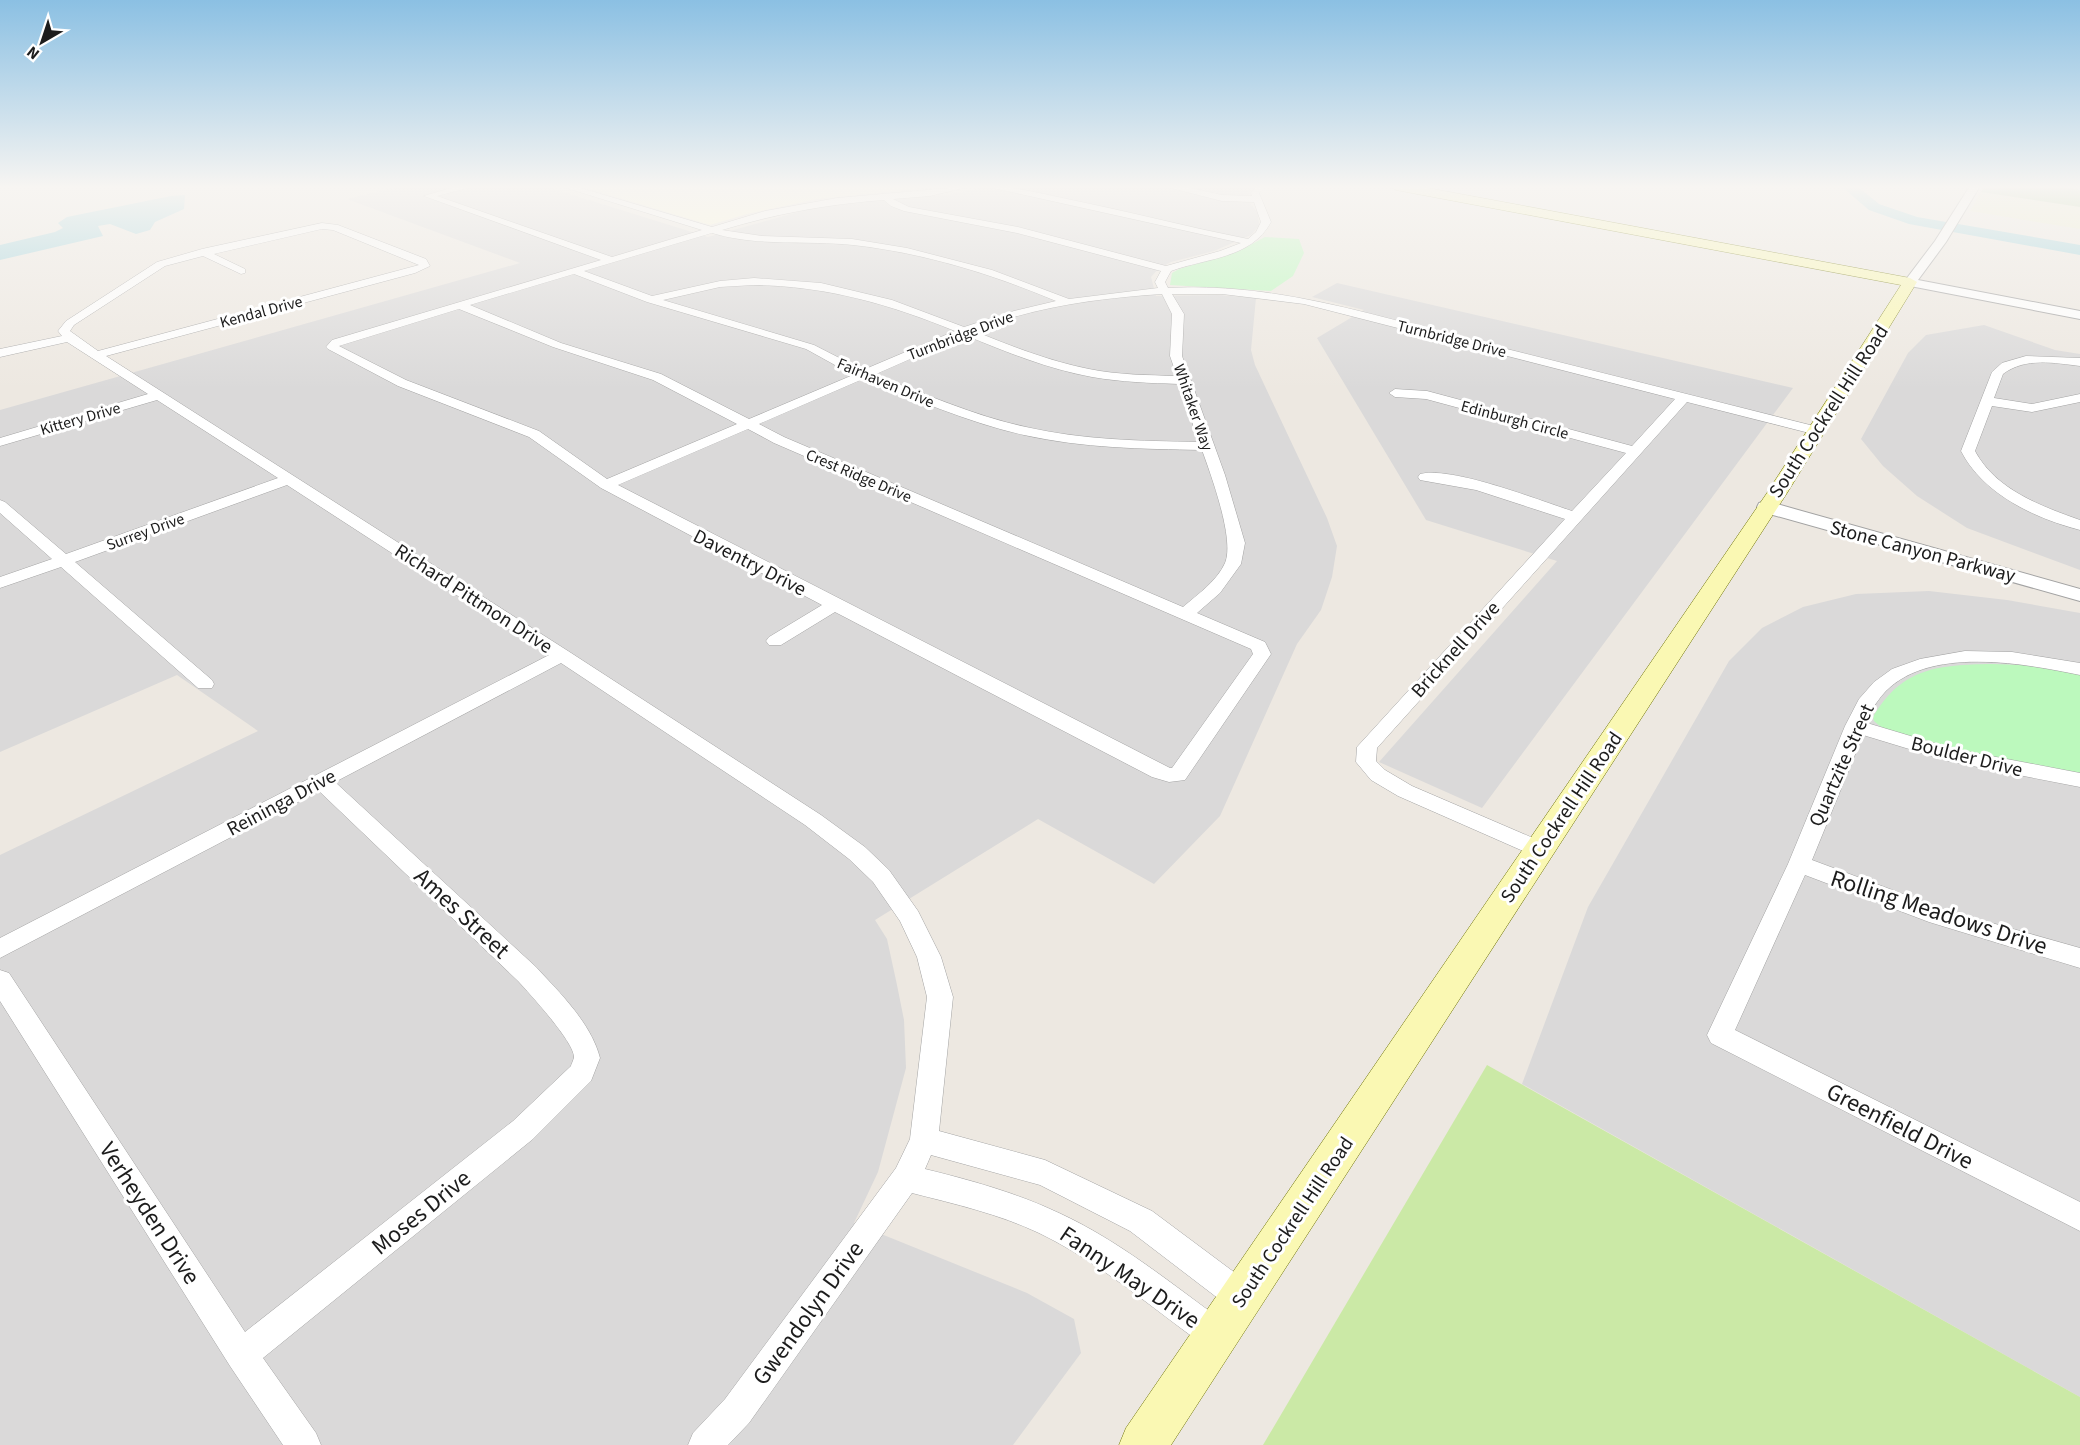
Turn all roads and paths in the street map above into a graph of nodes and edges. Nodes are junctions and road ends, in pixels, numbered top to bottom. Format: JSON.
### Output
{"nodes":[{"id":1,"x":197,"y":253,"type":"edge"},
{"id":2,"x":205,"y":253,"type":"edge"},
{"id":3,"x":403,"y":253,"type":"edge"},
{"id":4,"x":593,"y":253,"type":"edge"},
{"id":5,"x":634,"y":253,"type":"edge"},
{"id":6,"x":921,"y":253,"type":"edge"},
{"id":7,"x":1108,"y":253,"type":"edge"},
{"id":8,"x":1223,"y":253,"type":"edge"},
{"id":9,"x":1757,"y":253,"type":"edge"},
{"id":10,"x":1930,"y":253,"type":"edge"},
{"id":11,"x":612,"y":260,"type":"junction"},
{"id":12,"x":1167,"y":269,"type":"junction"},
{"id":13,"x":241,"y":271,"type":"dead end"},
{"id":14,"x":574,"y":271,"type":"junction"},
{"id":15,"x":1910,"y":282,"type":"junction"},
{"id":16,"x":1164,"y":291,"type":"junction"},
{"id":17,"x":651,"y":300,"type":"junction"},
{"id":18,"x":1067,"y":302,"type":"junction"},
{"id":19,"x":460,"y":305,"type":"junction"},
{"id":20,"x":2080,"y":315,"type":"edge"},
{"id":21,"x":962,"y":332,"type":"junction"},
{"id":22,"x":69,"y":338,"type":"junction"},
{"id":23,"x":0,"y":353,"type":"edge"},
{"id":24,"x":98,"y":355,"type":"junction"},
{"id":25,"x":2080,"y":362,"type":"edge"},
{"id":26,"x":861,"y":374,"type":"junction"},
{"id":27,"x":1184,"y":380,"type":"junction"},
{"id":28,"x":1395,"y":393,"type":"dead end"},
{"id":29,"x":160,"y":395,"type":"junction"},
{"id":30,"x":1685,"y":396,"type":"junction"},
{"id":31,"x":2080,"y":398,"type":"edge"},
{"id":32,"x":1986,"y":401,"type":"junction"},
{"id":33,"x":746,"y":425,"type":"junction"},
{"id":34,"x":1818,"y":428,"type":"junction"},
{"id":35,"x":0,"y":442,"type":"edge"},
{"id":36,"x":1207,"y":446,"type":"junction"},
{"id":37,"x":1634,"y":451,"type":"junction"},
{"id":38,"x":1425,"y":477,"type":"dead end"},
{"id":39,"x":290,"y":479,"type":"junction"},
{"id":40,"x":606,"y":485,"type":"junction"},
{"id":41,"x":1772,"y":500,"type":"junction"},
{"id":42,"x":0,"y":505,"type":"edge"},
{"id":43,"x":1574,"y":518,"type":"junction"},
{"id":44,"x":2080,"y":525,"type":"edge"},
{"id":45,"x":64,"y":560,"type":"junction"},
{"id":46,"x":0,"y":583,"type":"edge"},
{"id":47,"x":2080,"y":584,"type":"edge"},
{"id":48,"x":2080,"y":594,"type":"edge"},
{"id":49,"x":835,"y":605,"type":"junction"},
{"id":50,"x":1187,"y":613,"type":"junction"},
{"id":51,"x":775,"y":641,"type":"dead end"},
{"id":52,"x":1259,"y":646,"type":"joint"},
{"id":53,"x":562,"y":655,"type":"junction"},
{"id":54,"x":2080,"y":669,"type":"edge"},
{"id":55,"x":205,"y":684,"type":"dead end"},
{"id":56,"x":1855,"y":726,"type":"junction"},
{"id":57,"x":2080,"y":780,"type":"edge"},
{"id":58,"x":321,"y":781,"type":"junction"},
{"id":59,"x":1539,"y":850,"type":"junction"},
{"id":60,"x":1798,"y":864,"type":"junction"},
{"id":61,"x":0,"y":949,"type":"edge"},
{"id":62,"x":2080,"y":958,"type":"edge"},
{"id":63,"x":0,"y":980,"type":"edge"},
{"id":64,"x":1720,"y":1035,"type":"joint"},
{"id":65,"x":587,"y":1058,"type":"joint"},
{"id":66,"x":924,"y":1140,"type":"junction"},
{"id":67,"x":906,"y":1178,"type":"junction"},
{"id":68,"x":2080,"y":1216,"type":"edge"},
{"id":69,"x":1244,"y":1298,"type":"junction"},
{"id":70,"x":1216,"y":1335,"type":"junction"},
{"id":71,"x":242,"y":1355,"type":"junction"},
{"id":72,"x":304,"y":1445,"type":"edge"},
{"id":73,"x":705,"y":1445,"type":"edge"},
{"id":74,"x":1143,"y":1445,"type":"edge"}],
"edges":[{"from":1,"to":22,"type":"street"},
{"from":2,"to":13,"type":"street"},
{"from":3,"to":24,"type":"street","name":"Kendal Drive"},
{"from":4,"to":11,"type":"street"},
{"from":5,"to":11,"type":"street"},
{"from":6,"to":18,"type":"street"},
{"from":7,"to":12,"type":"street"},
{"from":8,"to":12,"type":"street"},
{"from":9,"to":15,"type":"main road"},
{"from":10,"to":15,"type":"street","name":"South Cockrell Hill Road"},
{"from":11,"to":14,"type":"street"},
{"from":12,"to":16,"type":"street"},
{"from":14,"to":17,"type":"street","name":"Fairhaven Drive"},
{"from":14,"to":19,"type":"street"},
{"from":15,"to":20,"type":"street"},
{"from":15,"to":34,"type":"main road","name":"South Cockrell Hill Road"},
{"from":16,"to":18,"type":"street","name":"Turnbridge Drive"},
{"from":16,"to":27,"type":"street","name":"Whitaker Way"},
{"from":16,"to":30,"type":"street","name":"Turnbridge Drive"},
{"from":17,"to":21,"type":"street"},
{"from":17,"to":26,"type":"street","name":"Fairhaven Drive"},
{"from":18,"to":21,"type":"street","name":"Turnbridge Drive"},
{"from":19,"to":33,"type":"street","name":"Crest Ridge Drive"},
{"from":19,"to":40,"type":"street","name":"Daventry Drive"},
{"from":21,"to":26,"type":"street","name":"Turnbridge Drive"},
{"from":21,"to":27,"type":"street"},
{"from":22,"to":23,"type":"street"},
{"from":22,"to":24,"type":"street","name":"Richard Pittmon Drive"},
{"from":24,"to":29,"type":"street","name":"Richard Pittmon Drive"},
{"from":25,"to":32,"type":"street"},
{"from":26,"to":33,"type":"street","name":"Turnbridge Drive"},
{"from":26,"to":36,"type":"street","name":"Fairhaven Drive"},
{"from":27,"to":36,"type":"street","name":"Whitaker Way"},
{"from":28,"to":37,"type":"street","name":"Edinburgh Circle"},
{"from":29,"to":35,"type":"street","name":"Kittery Drive"},
{"from":29,"to":39,"type":"street","name":"Richard Pittmon Drive"},
{"from":30,"to":34,"type":"street","name":"Turnbridge Drive"},
{"from":30,"to":37,"type":"street","name":"Bricknell Drive"},
{"from":31,"to":32,"type":"street"},
{"from":32,"to":44,"type":"street"},
{"from":33,"to":40,"type":"street","name":"Turnbridge Drive"},
{"from":33,"to":50,"type":"street","name":"Crest Ridge Drive"},
{"from":34,"to":41,"type":"main road","name":"South Cockrell Hill Road"},
{"from":36,"to":50,"type":"street","name":"Whitaker Way"},
{"from":37,"to":43,"type":"street","name":"Bricknell Drive"},
{"from":38,"to":43,"type":"street"},
{"from":39,"to":45,"type":"street","name":"Surrey Drive"},
{"from":39,"to":53,"type":"street","name":"Richard Pittmon Drive"},
{"from":40,"to":49,"type":"street","name":"Daventry Drive"},
{"from":41,"to":47,"type":"street","name":"Stone Canyon Parkway"},
{"from":41,"to":48,"type":"street","name":"Stone Canyon Parkway"},
{"from":41,"to":59,"type":"main road","name":"South Cockrell Hill Road"},
{"from":42,"to":45,"type":"street"},
{"from":43,"to":59,"type":"street","name":"Bricknell Drive"},
{"from":45,"to":46,"type":"street","name":"Surrey Drive"},
{"from":45,"to":55,"type":"street"},
{"from":49,"to":51,"type":"street"},
{"from":49,"to":52,"type":"street","name":"Daventry Drive"},
{"from":50,"to":52,"type":"street","name":"Crest Ridge Drive"},
{"from":53,"to":58,"type":"street","name":"Reininga Drive"},
{"from":53,"to":66,"type":"street","name":"Richard Pittmon Drive"},
{"from":54,"to":56,"type":"street","name":"Quartzite Street"},
{"from":56,"to":57,"type":"street","name":"Boulder Drive"},
{"from":56,"to":60,"type":"street","name":"Quartzite Street"},
{"from":58,"to":61,"type":"street","name":"Reininga Drive"},
{"from":58,"to":65,"type":"street","name":"Ames Street"},
{"from":59,"to":69,"type":"main road","name":"South Cockrell Hill Road"},
{"from":60,"to":62,"type":"street","name":"Rolling Meadows Drive"},
{"from":60,"to":64,"type":"street","name":"Quartzite Street"},
{"from":63,"to":71,"type":"street","name":"Verheyden Drive"},
{"from":64,"to":68,"type":"street","name":"Greenfield Drive"},
{"from":65,"to":71,"type":"street","name":"Moses Drive"},
{"from":66,"to":67,"type":"street","name":"Richard Pittmon Drive"},
{"from":66,"to":69,"type":"street"},
{"from":67,"to":70,"type":"street","name":"Fanny May Drive"},
{"from":67,"to":73,"type":"street","name":"Gwendolyn Drive"},
{"from":69,"to":70,"type":"main road","name":"South Cockrell Hill Road"},
{"from":70,"to":74,"type":"main road","name":"South Cockrell Hill Road"},
{"from":71,"to":72,"type":"street","name":"Verheyden Drive"}]}
